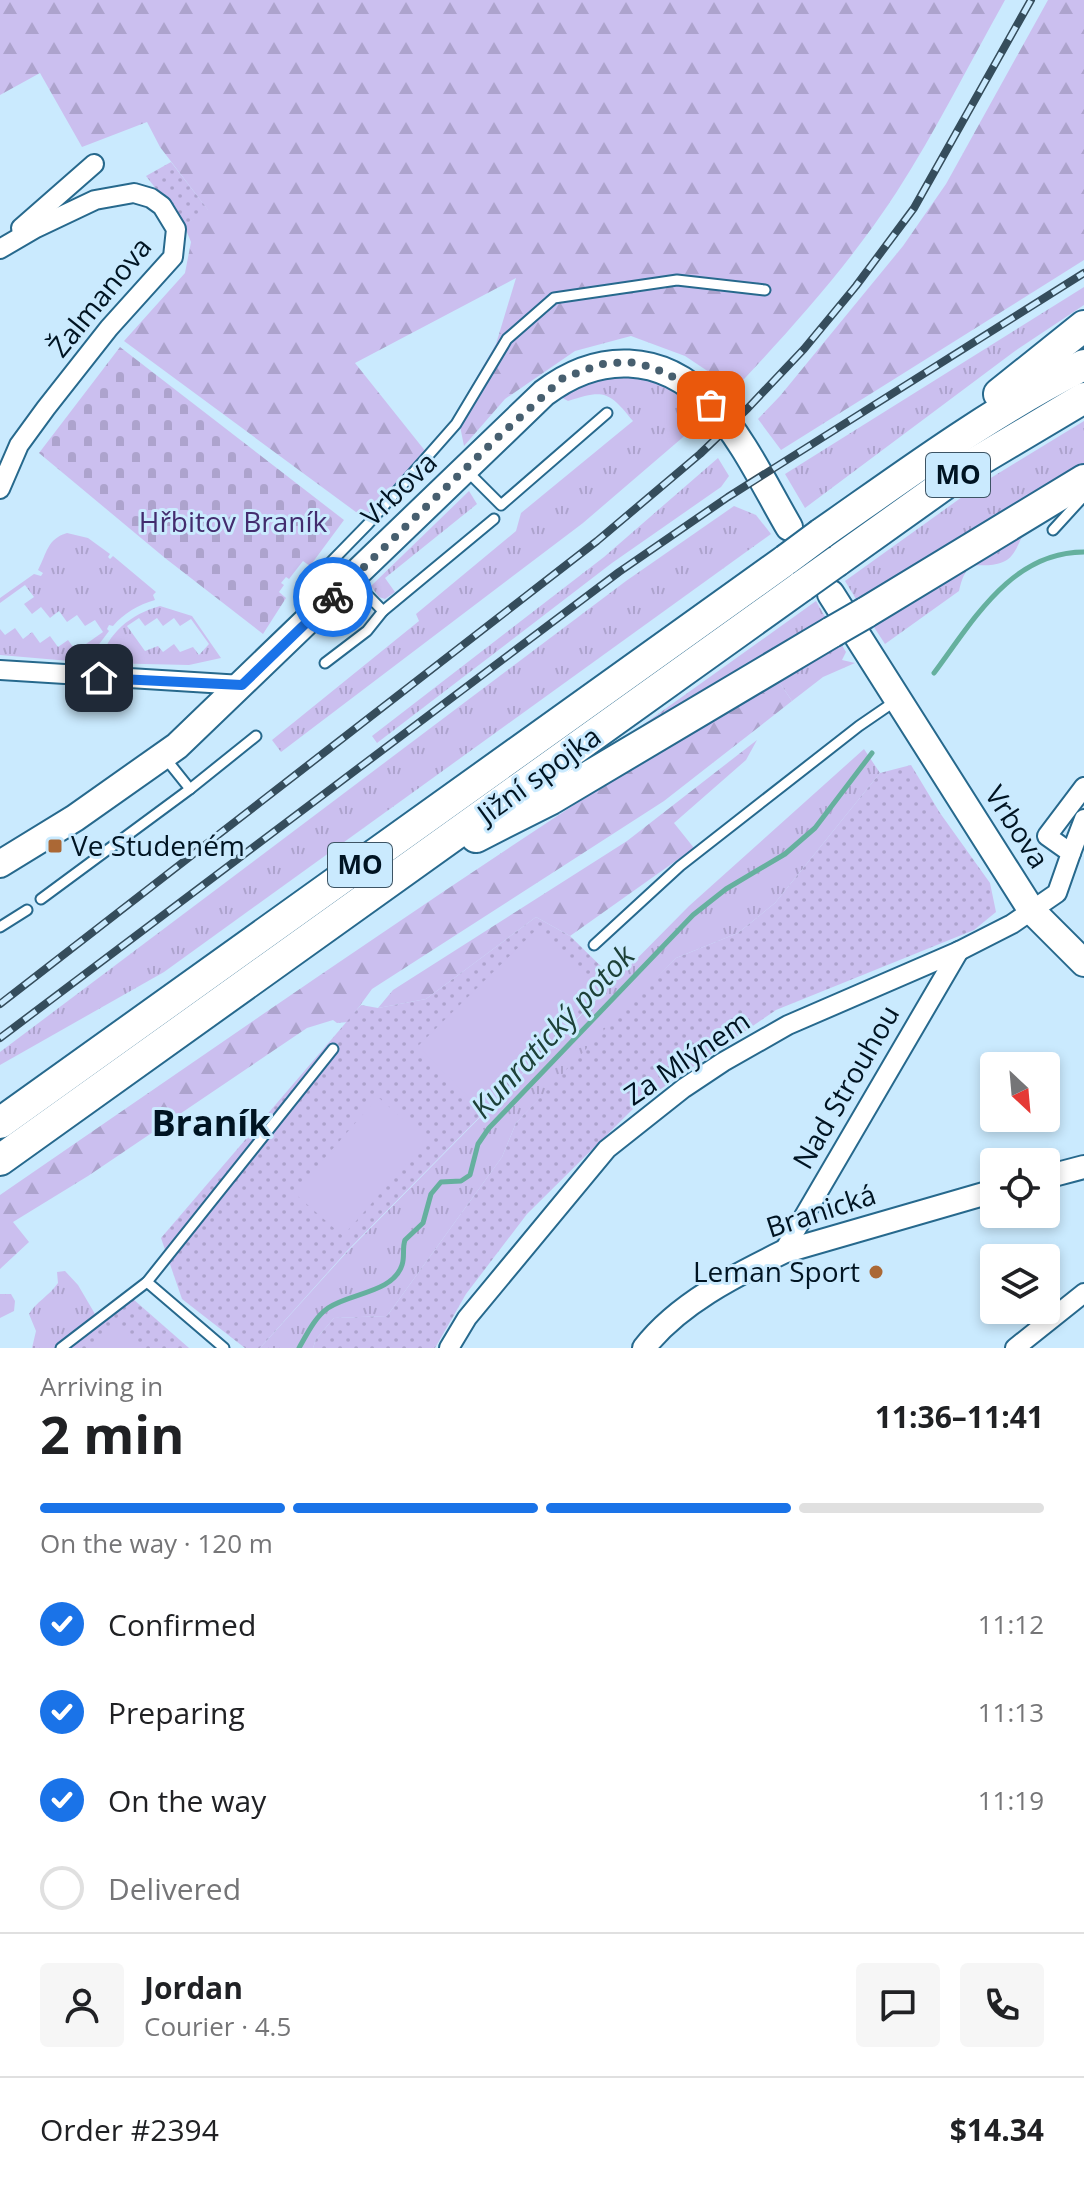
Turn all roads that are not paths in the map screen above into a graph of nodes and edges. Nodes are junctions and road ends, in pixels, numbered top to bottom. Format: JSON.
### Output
{"nodes":[{"id":1,"x":94,"y":164,"type":"dead end"},
{"id":2,"x":0,"y":248,"type":"edge"},
{"id":3,"x":765,"y":290,"type":"dead end"},
{"id":4,"x":1084,"y":326,"type":"edge"},
{"id":5,"x":1084,"y":365,"type":"edge"},
{"id":6,"x":1084,"y":398,"type":"edge"},
{"id":7,"x":607,"y":413,"type":"dead end"},
{"id":8,"x":465,"y":469,"type":"junction"},
{"id":9,"x":1084,"y":480,"type":"edge"},
{"id":10,"x":0,"y":489,"type":"edge"},
{"id":11,"x":1084,"y":496,"type":"edge"},
{"id":12,"x":858,"y":508,"type":"junction"},
{"id":13,"x":494,"y":519,"type":"dead end"},
{"id":14,"x":789,"y":527,"type":"dead end"},
{"id":15,"x":1053,"y":530,"type":"dead end"},
{"id":16,"x":352,"y":579,"type":"junction"},
{"id":17,"x":831,"y":594,"type":"dead end"},
{"id":18,"x":383,"y":611,"type":"junction"},
{"id":19,"x":325,"y":663,"type":"dead end"},
{"id":20,"x":3,"y":674,"type":"edge"},
{"id":21,"x":242,"y":685,"type":"junction"},
{"id":22,"x":897,"y":700,"type":"junction"},
{"id":23,"x":256,"y":736,"type":"dead end"},
{"id":24,"x":164,"y":756,"type":"junction"},
{"id":25,"x":1084,"y":787,"type":"edge"},
{"id":26,"x":190,"y":789,"type":"junction"},
{"id":27,"x":1084,"y":819,"type":"edge"},
{"id":28,"x":1071,"y":853,"type":"junction"},
{"id":29,"x":0,"y":864,"type":"edge"},
{"id":30,"x":399,"y":875,"type":"junction"},
{"id":31,"x":41,"y":899,"type":"dead end"},
{"id":32,"x":27,"y":910,"type":"dead end"},
{"id":33,"x":1032,"y":911,"type":"junction"},
{"id":34,"x":0,"y":927,"type":"edge"},
{"id":35,"x":594,"y":945,"type":"dead end"},
{"id":36,"x":959,"y":951,"type":"junction"},
{"id":37,"x":1084,"y":963,"type":"edge"},
{"id":38,"x":333,"y":1049,"type":"dead end"},
{"id":39,"x":0,"y":1123,"type":"edge"},
{"id":40,"x":0,"y":1160,"type":"edge"},
{"id":41,"x":1084,"y":1167,"type":"edge"},
{"id":42,"x":1060,"y":1173,"type":"edge"},
{"id":43,"x":980,"y":1195,"type":"edge"},
{"id":44,"x":783,"y":1252,"type":"junction"},
{"id":45,"x":147,"y":1282,"type":"junction"},
{"id":46,"x":1084,"y":1293,"type":"edge"},
{"id":47,"x":61,"y":1348,"type":"edge"},
{"id":48,"x":224,"y":1348,"type":"edge"},
{"id":49,"x":449,"y":1348,"type":"edge"},
{"id":50,"x":644,"y":1348,"type":"edge"},
{"id":51,"x":1015,"y":1348,"type":"edge"}],
"edges":[{"from":1,"to":2,"type":"street"},
{"from":2,"to":10,"type":"street","name":"Žalmanova"},
{"from":3,"to":16,"type":"lane"},
{"from":4,"to":12,"type":"highway"},
{"from":5,"to":12,"type":"highway","name":"Jižní spojka","number":"MO"},
{"from":6,"to":30,"type":"highway","name":"Jižní spojka","number":"MO","bridge":true},
{"from":7,"to":8,"type":"lane"},
{"from":8,"to":14,"type":"main road","name":"Vrbova"},
{"from":8,"to":16,"type":"main road","name":"Vrbova"},
{"from":9,"to":30,"type":"highway","bridge":true},
{"from":11,"to":15,"type":"lane"},
{"from":12,"to":39,"type":"highway","name":"Jižní spojka","number":"MO","bridge":true},
{"from":13,"to":18,"type":"lane"},
{"from":16,"to":18,"type":"lane"},
{"from":16,"to":21,"type":"main road","name":"Vrbova"},
{"from":17,"to":22,"type":"main road","name":"Vrbova"},
{"from":18,"to":19,"type":"lane"},
{"from":20,"to":21,"type":"street"},
{"from":21,"to":24,"type":"main road","name":"Vrbova"},
{"from":22,"to":33,"type":"main road","name":"Vrbova"},
{"from":22,"to":35,"type":"lane"},
{"from":23,"to":26,"type":"lane"},
{"from":24,"to":26,"type":"lane"},
{"from":24,"to":29,"type":"main road","name":"Vrbova"},
{"from":25,"to":28,"type":"street"},
{"from":26,"to":31,"type":"lane"},
{"from":27,"to":28,"type":"street"},
{"from":28,"to":33,"type":"street"},
{"from":30,"to":40,"type":"highway","name":"Jižní spojka","number":"MO"},
{"from":32,"to":34,"type":"lane"},
{"from":33,"to":36,"type":"street","name":"Za Mlýnem"},
{"from":33,"to":37,"type":"main road","name":"Vrbova"},
{"from":36,"to":44,"type":"street","name":"Nad Strouhou"},
{"from":36,"to":49,"type":"street","name":"Za Mlýnem"},
{"from":38,"to":45,"type":"lane"},
{"from":41,"to":42,"type":"street"},
{"from":43,"to":44,"type":"street","name":"Branická"},
{"from":44,"to":50,"type":"street","name":"Branická"},
{"from":45,"to":47,"type":"lane"},
{"from":45,"to":48,"type":"lane"},
{"from":46,"to":51,"type":"street"}]}
